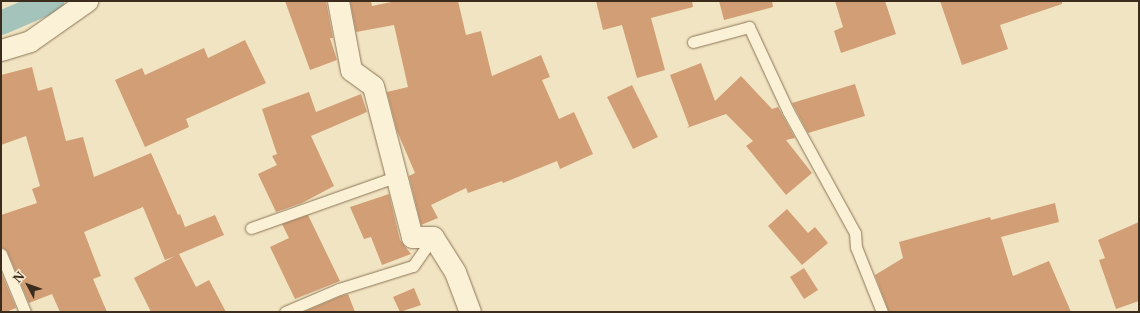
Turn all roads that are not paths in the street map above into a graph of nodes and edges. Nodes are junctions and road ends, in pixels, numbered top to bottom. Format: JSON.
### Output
{"nodes":[{"id":1,"x":87,"y":1,"type":"edge"},
{"id":2,"x":338,"y":1,"type":"edge"},
{"id":3,"x":693,"y":42,"type":"dead end"},
{"id":4,"x":1,"y":50,"type":"edge"},
{"id":5,"x":395,"y":177,"type":"junction"},
{"id":6,"x":251,"y":228,"type":"dead end"},
{"id":7,"x":434,"y":237,"type":"junction"},
{"id":8,"x":1,"y":254,"type":"edge"},
{"id":9,"x":25,"y":312,"type":"edge"},
{"id":10,"x":285,"y":312,"type":"edge"},
{"id":11,"x":470,"y":312,"type":"edge"},
{"id":12,"x":882,"y":312,"type":"edge"}],
"edges":[{"from":1,"to":4,"type":"street"},
{"from":2,"to":5,"type":"street"},
{"from":3,"to":12,"type":"lane"},
{"from":5,"to":6,"type":"lane"},
{"from":5,"to":7,"type":"street"},
{"from":7,"to":10,"type":"lane"},
{"from":7,"to":11,"type":"street"},
{"from":8,"to":9,"type":"lane"}]}
